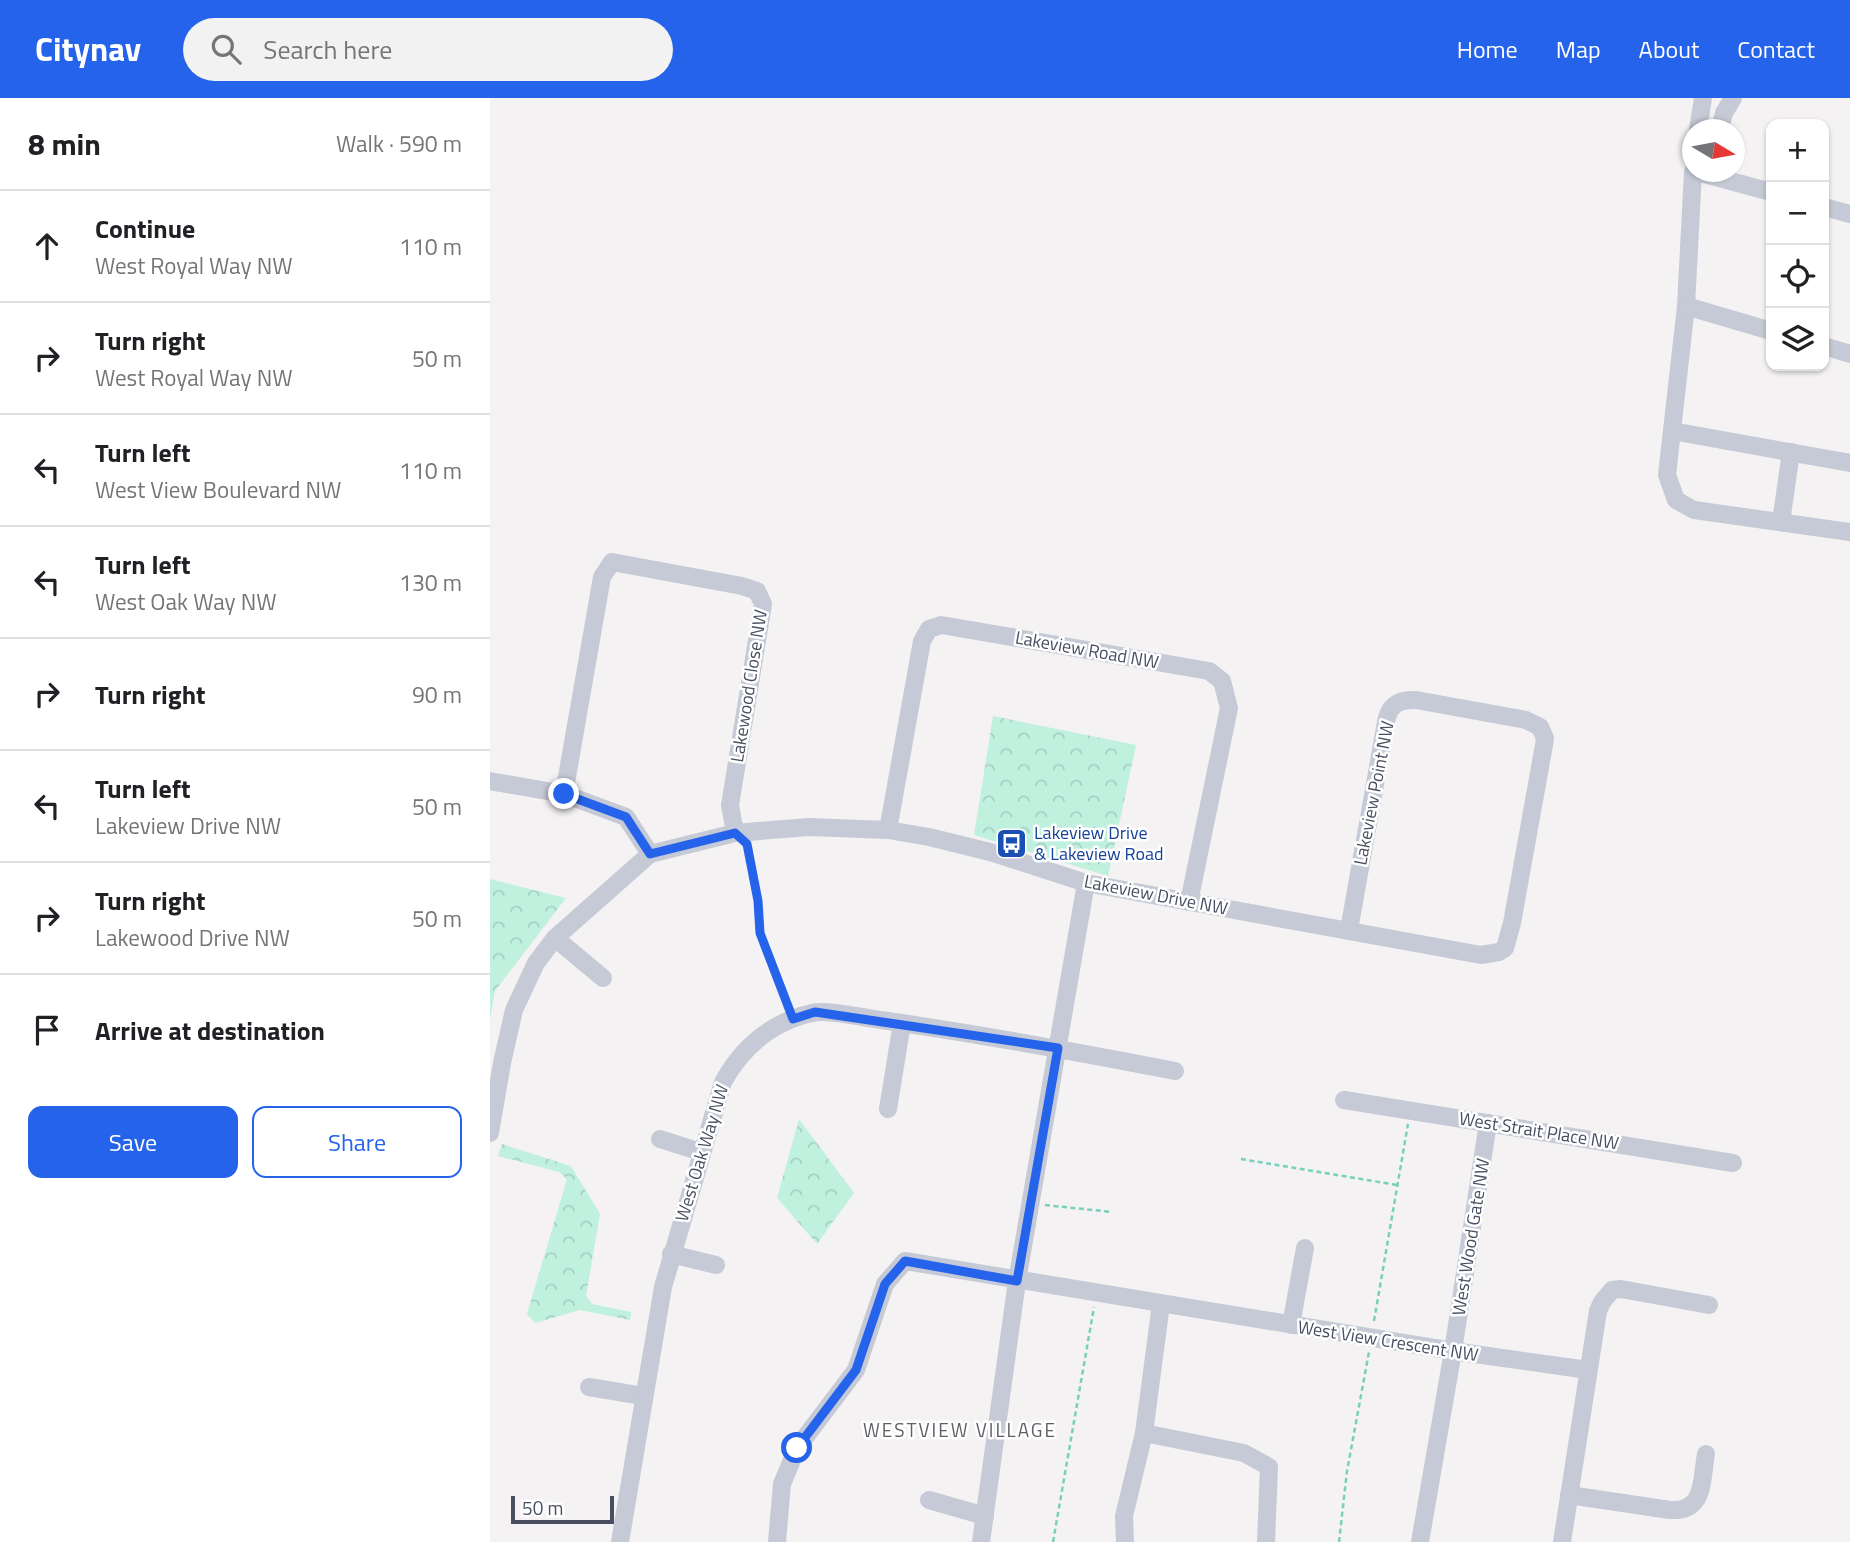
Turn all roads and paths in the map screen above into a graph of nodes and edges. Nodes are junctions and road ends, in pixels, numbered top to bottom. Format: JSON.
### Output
{"nodes":[{"id":1,"x":1703,"y":98,"type":"edge"},
{"id":2,"x":1732,"y":98,"type":"edge"},
{"id":3,"x":1700,"y":119,"type":"edge"},
{"id":4,"x":1723,"y":119,"type":"edge"},
{"id":5,"x":1701,"y":182,"type":"edge"},
{"id":6,"x":1736,"y":182,"type":"edge"},
{"id":7,"x":1766,"y":191,"type":"edge"},
{"id":8,"x":1829,"y":208,"type":"edge"},
{"id":9,"x":1850,"y":214,"type":"edge"},
{"id":10,"x":1686,"y":306,"type":"junction"},
{"id":11,"x":1766,"y":330,"type":"edge"},
{"id":12,"x":1829,"y":348,"type":"edge"},
{"id":13,"x":1850,"y":354,"type":"edge"},
{"id":14,"x":1672,"y":431,"type":"junction"},
{"id":15,"x":1791,"y":452,"type":"junction"},
{"id":16,"x":1850,"y":463,"type":"edge"},
{"id":17,"x":1781,"y":522,"type":"junction"},
{"id":18,"x":1850,"y":532,"type":"edge"},
{"id":19,"x":490,"y":781,"type":"edge"},
{"id":20,"x":564,"y":794,"type":"junction"},
{"id":21,"x":888,"y":830,"type":"junction"},
{"id":22,"x":735,"y":833,"type":"junction"},
{"id":23,"x":650,"y":854,"type":"junction"},
{"id":24,"x":1086,"y":883,"type":"junction"},
{"id":25,"x":1189,"y":902,"type":"junction"},
{"id":26,"x":1349,"y":930,"type":"junction"},
{"id":27,"x":555,"y":938,"type":"junction"},
{"id":28,"x":1499,"y":952,"type":"joint"},
{"id":29,"x":603,"y":978,"type":"dead end"},
{"id":30,"x":793,"y":1019,"type":"junction"},
{"id":31,"x":902,"y":1023,"type":"junction"},
{"id":32,"x":1058,"y":1048,"type":"junction"},
{"id":33,"x":1175,"y":1072,"type":"dead end"},
{"id":34,"x":1344,"y":1100,"type":"dead end"},
{"id":35,"x":888,"y":1109,"type":"dead end"},
{"id":36,"x":1410,"y":1110,"type":"junction"},
{"id":37,"x":1488,"y":1123,"type":"junction"},
{"id":38,"x":490,"y":1133,"type":"edge"},
{"id":39,"x":660,"y":1139,"type":"dead end"},
{"id":40,"x":701,"y":1152,"type":"junction"},
{"id":41,"x":1241,"y":1158,"type":"dead end"},
{"id":42,"x":1733,"y":1163,"type":"dead end"},
{"id":43,"x":1397,"y":1185,"type":"junction"},
{"id":44,"x":1031,"y":1203,"type":"junction"},
{"id":45,"x":1112,"y":1212,"type":"dead end"},
{"id":46,"x":1305,"y":1248,"type":"dead end"},
{"id":47,"x":671,"y":1254,"type":"junction"},
{"id":48,"x":716,"y":1265,"type":"dead end"},
{"id":49,"x":1017,"y":1281,"type":"junction"},
{"id":50,"x":1096,"y":1294,"type":"junction"},
{"id":51,"x":1161,"y":1304,"type":"junction"},
{"id":52,"x":1709,"y":1304,"type":"dead end"},
{"id":53,"x":1291,"y":1325,"type":"junction"},
{"id":54,"x":1371,"y":1338,"type":"junction"},
{"id":55,"x":1453,"y":1351,"type":"junction"},
{"id":56,"x":1588,"y":1370,"type":"junction"},
{"id":57,"x":589,"y":1387,"type":"dead end"},
{"id":58,"x":643,"y":1396,"type":"junction"},
{"id":59,"x":1144,"y":1433,"type":"junction"},
{"id":60,"x":1706,"y":1454,"type":"dead end"},
{"id":61,"x":1569,"y":1495,"type":"junction"},
{"id":62,"x":929,"y":1500,"type":"dead end"},
{"id":63,"x":985,"y":1516,"type":"junction"},
{"id":64,"x":620,"y":1542,"type":"edge"},
{"id":65,"x":777,"y":1542,"type":"edge"},
{"id":66,"x":981,"y":1542,"type":"edge"},
{"id":67,"x":1053,"y":1542,"type":"edge"},
{"id":68,"x":1125,"y":1542,"type":"edge"},
{"id":69,"x":1266,"y":1542,"type":"edge"},
{"id":70,"x":1339,"y":1542,"type":"edge"},
{"id":71,"x":1420,"y":1542,"type":"edge"},
{"id":72,"x":1562,"y":1542,"type":"edge"}],
"edges":[{"from":1,"to":3,"type":"street"},
{"from":2,"to":4,"type":"street"},
{"from":5,"to":10,"type":"street"},
{"from":6,"to":7,"type":"street"},
{"from":8,"to":9,"type":"street"},
{"from":10,"to":11,"type":"street"},
{"from":10,"to":14,"type":"street"},
{"from":12,"to":13,"type":"street"},
{"from":14,"to":15,"type":"street"},
{"from":14,"to":17,"type":"street"},
{"from":15,"to":16,"type":"street"},
{"from":15,"to":17,"type":"street"},
{"from":17,"to":18,"type":"street"},
{"from":19,"to":20,"type":"street"},
{"from":20,"to":22,"type":"street","name":"Lakewood Close NW"},
{"from":20,"to":23,"type":"street"},
{"from":21,"to":22,"type":"street","name":"Lakeview Drive NW"},
{"from":21,"to":24,"type":"street","name":"Lakeview Drive NW"},
{"from":21,"to":25,"type":"street","name":"Lakeview Road NW"},
{"from":22,"to":23,"type":"street","name":"Lakeview Drive NW"},
{"from":22,"to":30,"type":"path"},
{"from":23,"to":27,"type":"street","name":"Lakeview Drive NW"},
{"from":24,"to":25,"type":"street","name":"Lakeview Drive NW"},
{"from":24,"to":32,"type":"street"},
{"from":25,"to":26,"type":"street","name":"Lakeview Drive NW"},
{"from":26,"to":28,"type":"street","name":"Lakeview Drive NW"},
{"from":26,"to":28,"type":"street","name":"Lakeview Point NW"},
{"from":27,"to":29,"type":"street"},
{"from":27,"to":38,"type":"street","name":"Lakeview Drive NW"},
{"from":30,"to":31,"type":"street","name":"West Oak Way NW"},
{"from":30,"to":40,"type":"street","name":"West Oak Way NW"},
{"from":31,"to":32,"type":"street","name":"West Oak Way NW"},
{"from":31,"to":35,"type":"street"},
{"from":32,"to":33,"type":"street","name":"West Oak Way NW"},
{"from":32,"to":44,"type":"street"},
{"from":34,"to":36,"type":"street","name":"West Strait Place NW"},
{"from":36,"to":37,"type":"street","name":"West Strait Place NW"},
{"from":36,"to":43,"type":"path"},
{"from":37,"to":42,"type":"street","name":"West Strait Place NW"},
{"from":37,"to":55,"type":"street","name":"West Wood Gate NW"},
{"from":39,"to":40,"type":"street"},
{"from":40,"to":47,"type":"street","name":"West Oak Way NW"},
{"from":41,"to":43,"type":"path"},
{"from":43,"to":54,"type":"path"},
{"from":44,"to":45,"type":"path"},
{"from":44,"to":49,"type":"street"},
{"from":46,"to":53,"type":"street"},
{"from":47,"to":48,"type":"street"},
{"from":47,"to":58,"type":"street","name":"West Oak Way NW"},
{"from":49,"to":50,"type":"street","name":"West View Crescent NW"},
{"from":49,"to":63,"type":"street"},
{"from":49,"to":65,"type":"street","name":"West View Crescent NW"},
{"from":50,"to":51,"type":"street","name":"West View Crescent NW"},
{"from":50,"to":67,"type":"path"},
{"from":51,"to":53,"type":"street","name":"West View Crescent NW"},
{"from":51,"to":59,"type":"street"},
{"from":52,"to":56,"type":"street"},
{"from":53,"to":54,"type":"street","name":"West View Crescent NW"},
{"from":54,"to":55,"type":"street","name":"West View Crescent NW"},
{"from":54,"to":70,"type":"path"},
{"from":55,"to":56,"type":"street","name":"West View Crescent NW"},
{"from":55,"to":71,"type":"street","name":"West Wood Gate NW"},
{"from":56,"to":61,"type":"street"},
{"from":57,"to":58,"type":"street"},
{"from":58,"to":64,"type":"street","name":"West Oak Way NW"},
{"from":59,"to":68,"type":"street"},
{"from":59,"to":69,"type":"street"},
{"from":60,"to":61,"type":"street"},
{"from":61,"to":72,"type":"street"},
{"from":62,"to":63,"type":"street"},
{"from":63,"to":66,"type":"street"}]}
